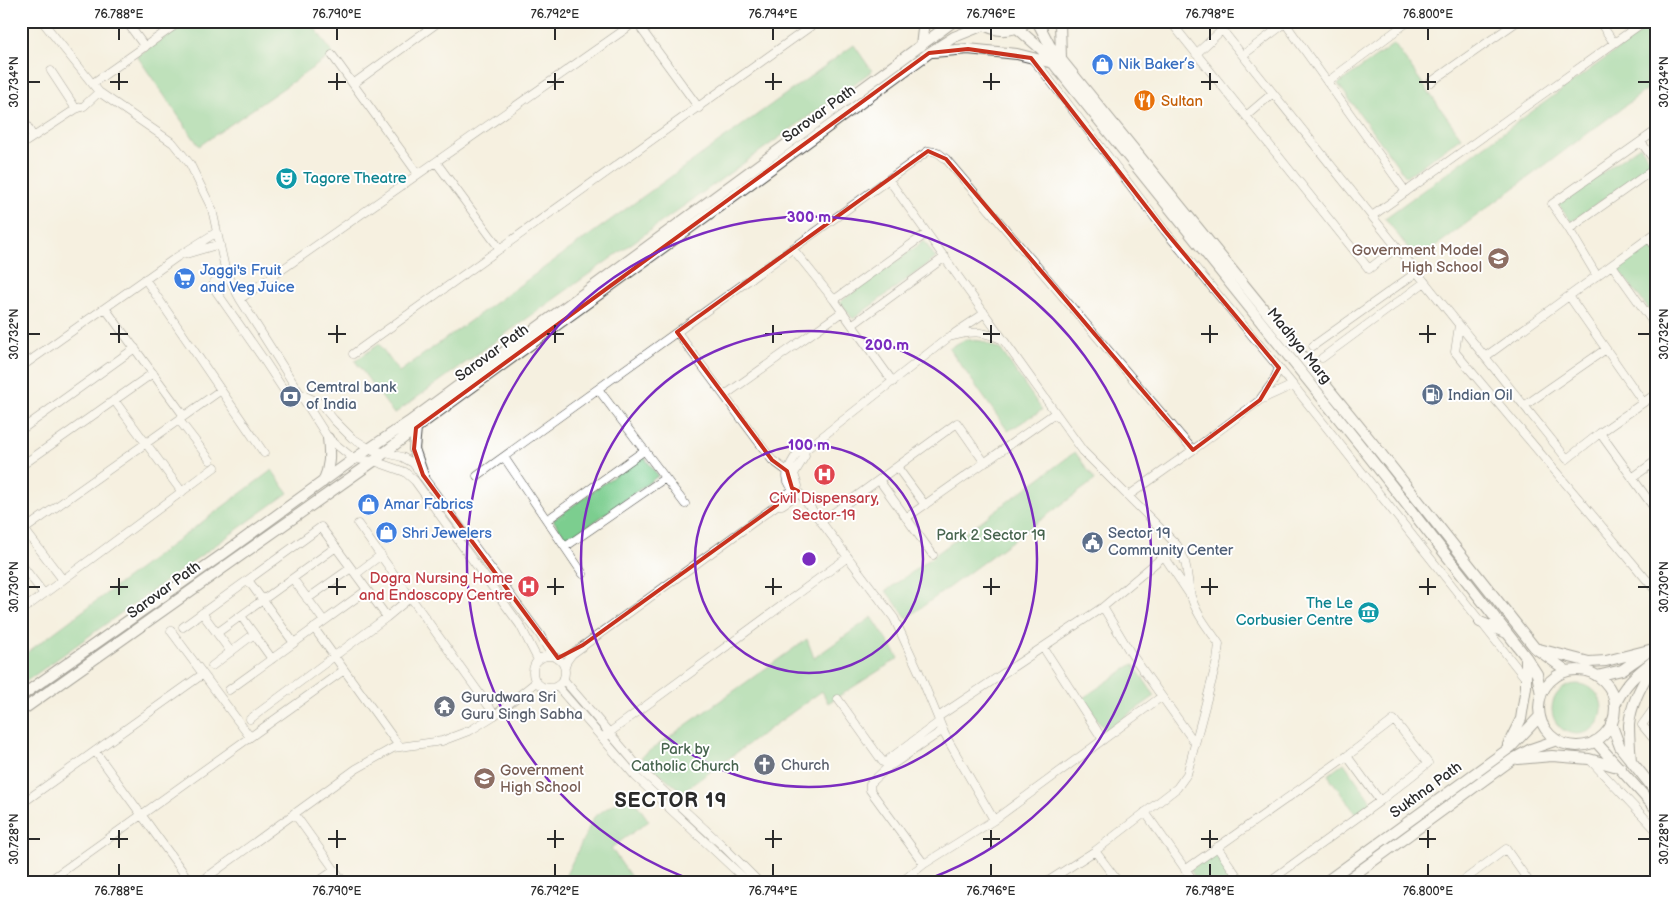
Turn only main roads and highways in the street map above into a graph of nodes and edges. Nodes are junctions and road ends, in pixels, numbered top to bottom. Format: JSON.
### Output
{"nodes":[{"id":1,"x":924,"y":21,"type":"edge"},
{"id":2,"x":954,"y":21,"type":"edge"},
{"id":3,"x":1028,"y":21,"type":"edge"},
{"id":4,"x":1037,"y":21,"type":"edge"},
{"id":5,"x":1060,"y":21,"type":"edge"},
{"id":6,"x":981,"y":23,"type":"edge"},
{"id":7,"x":1017,"y":28,"type":"junction"},
{"id":8,"x":925,"y":49,"type":"junction"},
{"id":9,"x":1057,"y":61,"type":"junction"},
{"id":10,"x":416,"y":428,"type":"junction"},
{"id":11,"x":328,"y":438,"type":"road end"},
{"id":12,"x":424,"y":475,"type":"road end"},
{"id":13,"x":323,"y":483,"type":"junction"},
{"id":14,"x":1480,"y":622,"type":"road end"},
{"id":15,"x":1508,"y":634,"type":"junction"},
{"id":16,"x":1536,"y":648,"type":"junction"},
{"id":17,"x":1655,"y":653,"type":"edge"},
{"id":18,"x":1526,"y":656,"type":"junction"},
{"id":19,"x":1567,"y":671,"type":"junction"},
{"id":20,"x":1597,"y":676,"type":"junction"},
{"id":21,"x":1541,"y":694,"type":"junction"},
{"id":22,"x":21,"y":696,"type":"edge"},
{"id":23,"x":1615,"y":705,"type":"junction"},
{"id":24,"x":21,"y":711,"type":"edge"},
{"id":25,"x":1540,"y":716,"type":"junction"},
{"id":26,"x":1612,"y":723,"type":"junction"},
{"id":27,"x":1557,"y":740,"type":"junction"},
{"id":28,"x":1595,"y":741,"type":"junction"},
{"id":29,"x":1506,"y":751,"type":"junction"},
{"id":30,"x":1513,"y":759,"type":"junction"},
{"id":31,"x":1631,"y":760,"type":"junction"},
{"id":32,"x":1620,"y":768,"type":"junction"},
{"id":33,"x":1657,"y":793,"type":"edge"},
{"id":34,"x":1656,"y":809,"type":"edge"},
{"id":35,"x":1324,"y":883,"type":"edge"},
{"id":36,"x":1342,"y":883,"type":"edge"}],
"edges":[{"from":1,"to":8,"type":"main road"},
{"from":2,"to":8,"type":"main road","name":"Sarovar Path"},
{"from":3,"to":7,"type":"main road"},
{"from":4,"to":9,"type":"main road","name":"Madhya Marg"},
{"from":5,"to":9,"type":"main road"},
{"from":6,"to":7,"type":"main road"},
{"from":6,"to":8,"type":"main road","name":"Sarovar Path"},
{"from":7,"to":9,"type":"main road","name":"Madhya Marg"},
{"from":8,"to":9,"type":"main road"},
{"from":8,"to":10,"type":"main road","name":"Sarovar Path"},
{"from":8,"to":13,"type":"main road","name":"Sarovar Path"},
{"from":9,"to":15,"type":"main road","name":"Madhya Marg"},
{"from":9,"to":16,"type":"main road","name":"Madhya Marg"},
{"from":10,"to":12,"type":"main road"},
{"from":10,"to":24,"type":"main road","name":"Sarovar Path"},
{"from":11,"to":13,"type":"main road"},
{"from":13,"to":22,"type":"main road","name":"Sarovar Path"},
{"from":14,"to":15,"type":"main road"},
{"from":15,"to":18,"type":"main road","name":"Madhya Marg"},
{"from":16,"to":17,"type":"main road"},
{"from":16,"to":19,"type":"main road","name":"Madhya Marg"},
{"from":17,"to":20,"type":"main road"},
{"from":17,"to":23,"type":"main road"},
{"from":17,"to":31,"type":"main road"},
{"from":18,"to":21,"type":"main road","name":"Madhya Marg"},
{"from":18,"to":29,"type":"main road"},
{"from":19,"to":20,"type":"main road"},
{"from":19,"to":21,"type":"main road"},
{"from":20,"to":23,"type":"main road"},
{"from":21,"to":25,"type":"main road"},
{"from":23,"to":26,"type":"main road"},
{"from":25,"to":27,"type":"main road"},
{"from":25,"to":29,"type":"main road","name":"Sukhna Path"},
{"from":26,"to":28,"type":"main road"},
{"from":26,"to":31,"type":"main road"},
{"from":27,"to":28,"type":"main road"},
{"from":27,"to":30,"type":"main road","name":"Sukhna Path"},
{"from":28,"to":32,"type":"main road"},
{"from":29,"to":35,"type":"main road","name":"Sukhna Path"},
{"from":30,"to":32,"type":"main road"},
{"from":30,"to":36,"type":"main road","name":"Sukhna Path"},
{"from":31,"to":33,"type":"main road"},
{"from":32,"to":34,"type":"main road"}]}
